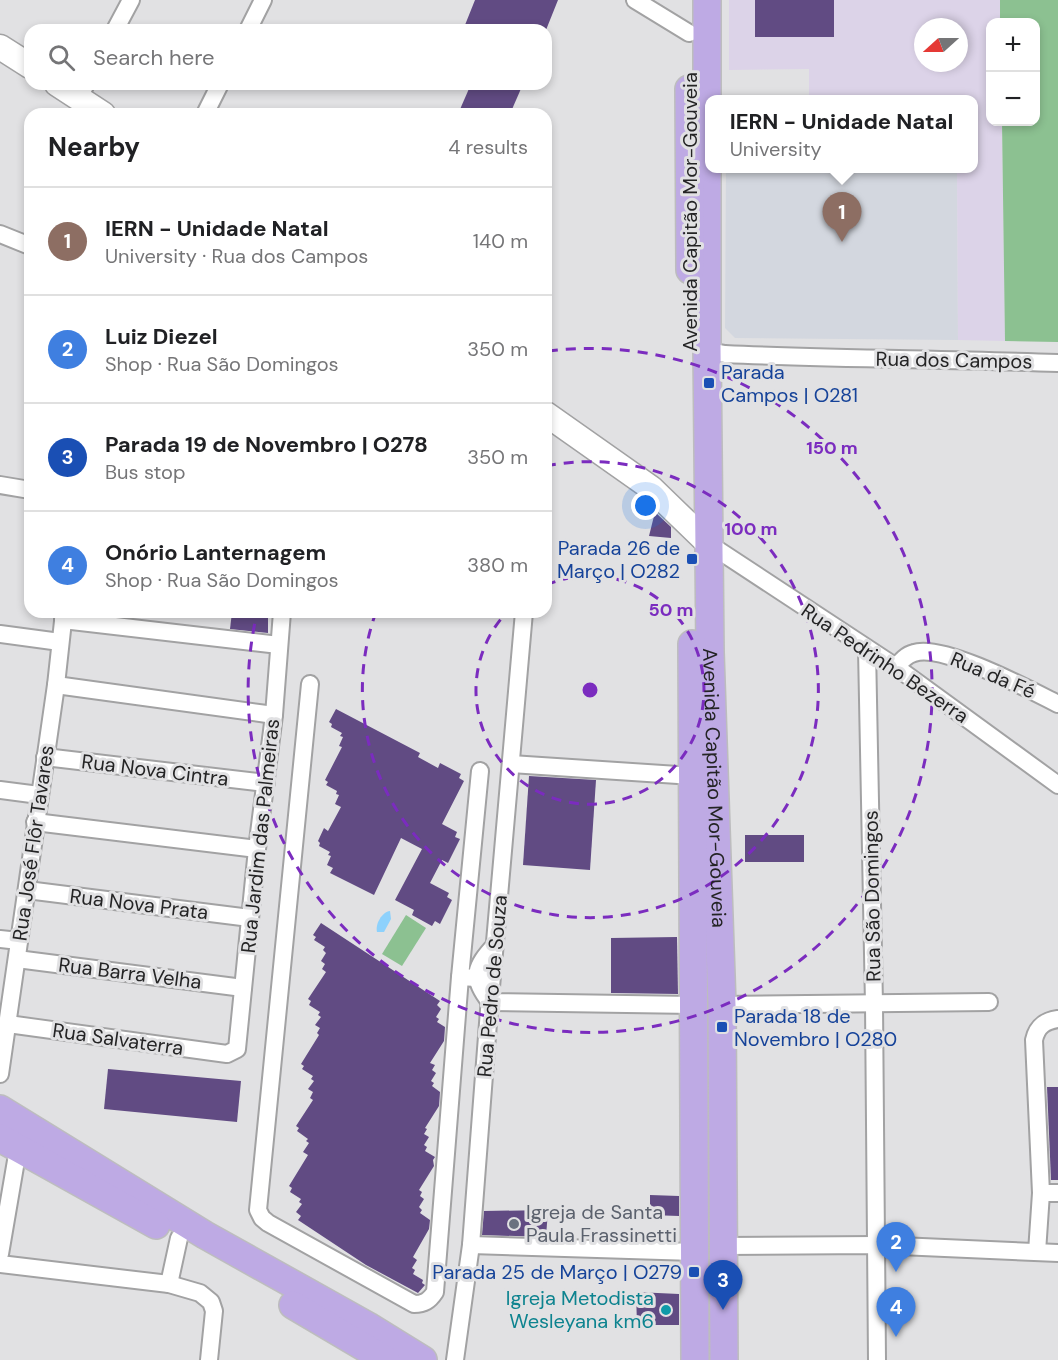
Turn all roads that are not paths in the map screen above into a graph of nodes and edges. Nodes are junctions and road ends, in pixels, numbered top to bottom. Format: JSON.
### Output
{"nodes":[{"id":1,"x":131,"y":0,"type":"edge"},
{"id":2,"x":263,"y":0,"type":"edge"},
{"id":3,"x":635,"y":0,"type":"edge"},
{"id":4,"x":689,"y":0,"type":"edge"},
{"id":5,"x":707,"y":0,"type":"edge"},
{"id":6,"x":118,"y":24,"type":"edge"},
{"id":7,"x":251,"y":24,"type":"edge"},
{"id":8,"x":689,"y":33,"type":"junction"},
{"id":9,"x":0,"y":47,"type":"edge"},
{"id":10,"x":24,"y":62,"type":"edge"},
{"id":11,"x":217,"y":90,"type":"edge"},
{"id":12,"x":82,"y":91,"type":"edge"},
{"id":13,"x":98,"y":108,"type":"edge"},
{"id":14,"x":208,"y":108,"type":"edge"},
{"id":15,"x":698,"y":165,"type":"junction"},
{"id":16,"x":0,"y":234,"type":"edge"},
{"id":17,"x":24,"y":244,"type":"edge"},
{"id":18,"x":707,"y":347,"type":"junction"},
{"id":19,"x":1058,"y":363,"type":"edge"},
{"id":20,"x":552,"y":418,"type":"edge"},
{"id":21,"x":0,"y":485,"type":"edge"},
{"id":22,"x":24,"y":489,"type":"edge"},
{"id":23,"x":701,"y":536,"type":"junction"},
{"id":24,"x":63,"y":618,"type":"edge"},
{"id":25,"x":78,"y":618,"type":"edge"},
{"id":26,"x":281,"y":618,"type":"edge"},
{"id":27,"x":523,"y":618,"type":"edge"},
{"id":28,"x":0,"y":634,"type":"edge"},
{"id":29,"x":60,"y":642,"type":"junction"},
{"id":30,"x":279,"y":645,"type":"junction"},
{"id":31,"x":867,"y":648,"type":"junction"},
{"id":32,"x":896,"y":667,"type":"junction"},
{"id":33,"x":56,"y":684,"type":"junction"},
{"id":34,"x":310,"y":684,"type":"dead end"},
{"id":35,"x":1058,"y":704,"type":"edge"},
{"id":36,"x":274,"y":715,"type":"junction"},
{"id":37,"x":45,"y":757,"type":"junction"},
{"id":38,"x":511,"y":764,"type":"junction"},
{"id":39,"x":480,"y":771,"type":"dead end"},
{"id":40,"x":693,"y":776,"type":"junction"},
{"id":41,"x":266,"y":783,"type":"junction"},
{"id":42,"x":1058,"y":785,"type":"edge"},
{"id":43,"x":0,"y":790,"type":"edge"},
{"id":44,"x":39,"y":795,"type":"junction"},
{"id":45,"x":35,"y":822,"type":"junction"},
{"id":46,"x":257,"y":849,"type":"junction"},
{"id":47,"x":27,"y":890,"type":"junction"},
{"id":48,"x":250,"y":918,"type":"junction"},
{"id":49,"x":0,"y":939,"type":"edge"},
{"id":50,"x":19,"y":941,"type":"junction"},
{"id":51,"x":495,"y":945,"type":"junction"},
{"id":52,"x":17,"y":958,"type":"junction"},
{"id":53,"x":468,"y":977,"type":"junction"},
{"id":54,"x":243,"y":988,"type":"junction"},
{"id":55,"x":490,"y":1002,"type":"junction"},
{"id":56,"x":990,"y":1002,"type":"dead end"},
{"id":57,"x":874,"y":1004,"type":"junction"},
{"id":58,"x":694,"y":1005,"type":"junction"},
{"id":59,"x":722,"y":1005,"type":"junction"},
{"id":60,"x":1058,"y":1019,"type":"edge"},
{"id":61,"x":8,"y":1024,"type":"junction"},
{"id":62,"x":227,"y":1054,"type":"joint"},
{"id":63,"x":0,"y":1074,"type":"edge"},
{"id":64,"x":0,"y":1109,"type":"edge"},
{"id":65,"x":9,"y":1144,"type":"edge"},
{"id":66,"x":1050,"y":1193,"type":"edge"},
{"id":67,"x":179,"y":1238,"type":"junction"},
{"id":68,"x":471,"y":1245,"type":"junction"},
{"id":69,"x":877,"y":1245,"type":"junction"},
{"id":70,"x":723,"y":1246,"type":"junction"},
{"id":71,"x":694,"y":1252,"type":"junction"},
{"id":72,"x":1037,"y":1252,"type":"junction"},
{"id":73,"x":1058,"y":1253,"type":"edge"},
{"id":74,"x":0,"y":1254,"type":"edge"},
{"id":75,"x":0,"y":1264,"type":"edge"},
{"id":76,"x":169,"y":1284,"type":"junction"},
{"id":77,"x":209,"y":1360,"type":"edge"},
{"id":78,"x":386,"y":1360,"type":"edge"},
{"id":79,"x":423,"y":1360,"type":"edge"},
{"id":80,"x":455,"y":1360,"type":"edge"},
{"id":81,"x":695,"y":1360,"type":"edge"},
{"id":82,"x":724,"y":1360,"type":"edge"},
{"id":83,"x":877,"y":1360,"type":"edge"}],
"edges":[{"from":1,"to":6,"type":"street"},
{"from":2,"to":7,"type":"street"},
{"from":3,"to":8,"type":"street"},
{"from":4,"to":8,"type":"main road","name":"Avenida Capitão Mor-Gouveia"},
{"from":5,"to":15,"type":"main road","name":"Avenida Capitão Mor-Gouveia"},
{"from":8,"to":15,"type":"main road","name":"Avenida Capitão Mor-Gouveia"},
{"from":9,"to":10,"type":"main road"},
{"from":11,"to":14,"type":"street"},
{"from":12,"to":13,"type":"main road"},
{"from":15,"to":18,"type":"main road","name":"Avenida Capitão Mor-Gouveia"},
{"from":15,"to":23,"type":"main road","name":"Avenida Capitão Mor-Gouveia"},
{"from":16,"to":17,"type":"street"},
{"from":18,"to":19,"type":"street","name":"Rua dos Campos"},
{"from":18,"to":23,"type":"main road","name":"Avenida Capitão Mor-Gouveia"},
{"from":20,"to":23,"type":"main road"},
{"from":21,"to":22,"type":"street"},
{"from":23,"to":31,"type":"street","name":"Rua Pedrinho Bezerra"},
{"from":23,"to":40,"type":"main road","name":"Avenida Capitão Mor-Gouveia"},
{"from":23,"to":59,"type":"main road","name":"Avenida Capitão Mor-Gouveia"},
{"from":24,"to":29,"type":"street","name":"Rua José Flôr Tavares"},
{"from":25,"to":30,"type":"street"},
{"from":26,"to":30,"type":"street","name":"Rua Jardim das Palmeiras"},
{"from":27,"to":38,"type":"street","name":"Rua Pedro de Souza"},
{"from":28,"to":29,"type":"street"},
{"from":29,"to":33,"type":"street","name":"Rua José Flôr Tavares"},
{"from":30,"to":36,"type":"street","name":"Rua Jardim das Palmeiras"},
{"from":31,"to":32,"type":"street","name":"Rua Pedrinho Bezerra"},
{"from":31,"to":57,"type":"street","name":"Rua São Domingos"},
{"from":32,"to":35,"type":"street","name":"Rua da Fé"},
{"from":32,"to":42,"type":"street","name":"Rua Pedrinho Bezerra"},
{"from":33,"to":36,"type":"street"},
{"from":33,"to":37,"type":"street","name":"Rua José Flôr Tavares"},
{"from":34,"to":53,"type":"street"},
{"from":36,"to":41,"type":"street","name":"Rua Jardim das Palmeiras"},
{"from":37,"to":41,"type":"street","name":"Rua Nova Cintra"},
{"from":37,"to":44,"type":"street","name":"Rua José Flôr Tavares"},
{"from":38,"to":40,"type":"street"},
{"from":38,"to":51,"type":"street","name":"Rua Pedro de Souza"},
{"from":39,"to":53,"type":"street"},
{"from":40,"to":58,"type":"main road","name":"Avenida Capitão Mor-Gouveia"},
{"from":41,"to":46,"type":"street","name":"Rua Jardim das Palmeiras"},
{"from":43,"to":44,"type":"street"},
{"from":44,"to":45,"type":"street","name":"Rua José Flôr Tavares"},
{"from":45,"to":46,"type":"street"},
{"from":45,"to":47,"type":"street","name":"Rua José Flôr Tavares"},
{"from":46,"to":48,"type":"street","name":"Rua Jardim das Palmeiras"},
{"from":47,"to":48,"type":"street","name":"Rua Nova Prata"},
{"from":47,"to":50,"type":"street","name":"Rua José Flôr Tavares"},
{"from":48,"to":54,"type":"street","name":"Rua Jardim das Palmeiras"},
{"from":49,"to":50,"type":"street"},
{"from":50,"to":52,"type":"street","name":"Rua José Flôr Tavares"},
{"from":51,"to":53,"type":"street"},
{"from":51,"to":55,"type":"street","name":"Rua Pedro de Souza"},
{"from":52,"to":54,"type":"street","name":"Rua Barra Velha"},
{"from":52,"to":61,"type":"street","name":"Rua José Flôr Tavares"},
{"from":53,"to":55,"type":"street"},
{"from":54,"to":62,"type":"street","name":"Rua Jardim das Palmeiras"},
{"from":55,"to":58,"type":"street"},
{"from":55,"to":68,"type":"street","name":"Rua Pedro de Souza"},
{"from":56,"to":57,"type":"street"},
{"from":57,"to":59,"type":"street"},
{"from":57,"to":69,"type":"street","name":"Rua São Domingos"},
{"from":58,"to":71,"type":"main road","name":"Avenida Capitão Mor-Gouveia"},
{"from":59,"to":70,"type":"main road","name":"Avenida Capitão Mor-Gouveia"},
{"from":60,"to":66,"type":"street"},
{"from":61,"to":62,"type":"street","name":"Rua Salvaterra"},
{"from":61,"to":63,"type":"street","name":"Rua José Flôr Tavares"},
{"from":64,"to":79,"type":"main road"},
{"from":65,"to":67,"type":"main road"},
{"from":65,"to":74,"type":"street"},
{"from":66,"to":72,"type":"street"},
{"from":67,"to":76,"type":"street"},
{"from":67,"to":78,"type":"main road"},
{"from":68,"to":71,"type":"street"},
{"from":68,"to":80,"type":"street","name":"Rua Pedro de Souza"},
{"from":69,"to":70,"type":"street"},
{"from":69,"to":72,"type":"street"},
{"from":69,"to":83,"type":"street","name":"Rua São Domingos"},
{"from":70,"to":82,"type":"main road","name":"Avenida Capitão Mor-Gouveia"},
{"from":71,"to":81,"type":"main road","name":"Avenida Capitão Mor-Gouveia"},
{"from":72,"to":73,"type":"street"},
{"from":75,"to":76,"type":"street"},
{"from":76,"to":77,"type":"street"}]}
